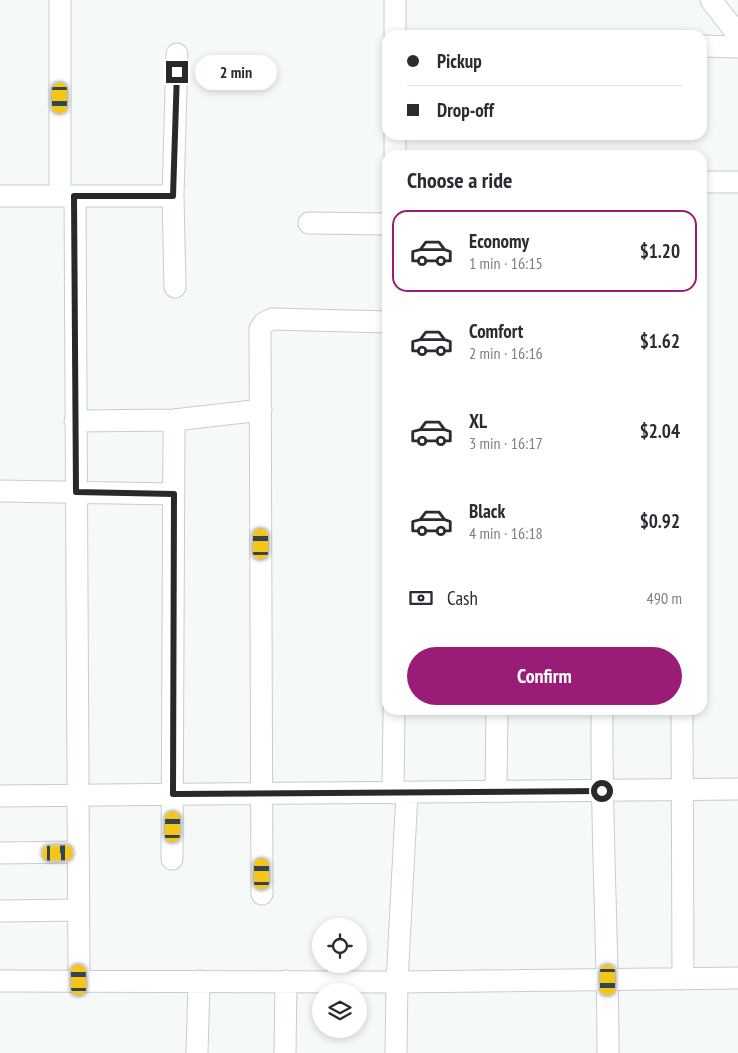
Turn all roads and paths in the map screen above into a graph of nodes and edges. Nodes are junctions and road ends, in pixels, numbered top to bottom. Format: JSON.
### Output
{"nodes":[{"id":1,"x":60,"y":0,"type":"edge"},
{"id":2,"x":395,"y":0,"type":"edge"},
{"id":3,"x":711,"y":0,"type":"edge"},
{"id":4,"x":395,"y":30,"type":"edge"},
{"id":5,"x":738,"y":35,"type":"edge"},
{"id":6,"x":707,"y":46,"type":"edge"},
{"id":7,"x":738,"y":47,"type":"edge"},
{"id":8,"x":177,"y":54,"type":"dead end"},
{"id":9,"x":707,"y":182,"type":"edge"},
{"id":10,"x":738,"y":182,"type":"edge"},
{"id":11,"x":0,"y":196,"type":"edge"},
{"id":12,"x":67,"y":196,"type":"junction"},
{"id":13,"x":173,"y":196,"type":"junction"},
{"id":14,"x":309,"y":223,"type":"dead end"},
{"id":15,"x":382,"y":224,"type":"edge"},
{"id":16,"x":175,"y":287,"type":"dead end"},
{"id":17,"x":382,"y":322,"type":"edge"},
{"id":18,"x":261,"y":410,"type":"junction"},
{"id":19,"x":174,"y":420,"type":"junction"},
{"id":20,"x":75,"y":421,"type":"junction"},
{"id":21,"x":0,"y":491,"type":"edge"},
{"id":22,"x":76,"y":492,"type":"junction"},
{"id":23,"x":174,"y":494,"type":"junction"},
{"id":24,"x":394,"y":715,"type":"edge"},
{"id":25,"x":497,"y":715,"type":"edge"},
{"id":26,"x":602,"y":715,"type":"edge"},
{"id":27,"x":682,"y":715,"type":"edge"},
{"id":28,"x":738,"y":789,"type":"edge"},
{"id":29,"x":682,"y":790,"type":"junction"},
{"id":30,"x":602,"y":791,"type":"junction"},
{"id":31,"x":496,"y":792,"type":"junction"},
{"id":32,"x":400,"y":793,"type":"junction"},
{"id":33,"x":173,"y":794,"type":"junction"},
{"id":34,"x":263,"y":794,"type":"junction"},
{"id":35,"x":77,"y":795,"type":"junction"},
{"id":36,"x":0,"y":796,"type":"edge"},
{"id":37,"x":77,"y":852,"type":"junction"},
{"id":38,"x":0,"y":853,"type":"edge"},
{"id":39,"x":172,"y":859,"type":"dead end"},
{"id":40,"x":262,"y":894,"type":"dead end"},
{"id":41,"x":78,"y":910,"type":"junction"},
{"id":42,"x":0,"y":911,"type":"edge"},
{"id":43,"x":738,"y":978,"type":"edge"},
{"id":44,"x":682,"y":979,"type":"junction"},
{"id":45,"x":79,"y":980,"type":"junction"},
{"id":46,"x":608,"y":980,"type":"junction"},
{"id":47,"x":0,"y":981,"type":"edge"},
{"id":48,"x":199,"y":981,"type":"junction"},
{"id":49,"x":286,"y":981,"type":"junction"},
{"id":50,"x":397,"y":982,"type":"junction"},
{"id":51,"x":197,"y":1053,"type":"edge"},
{"id":52,"x":285,"y":1053,"type":"edge"},
{"id":53,"x":396,"y":1053,"type":"edge"},
{"id":54,"x":608,"y":1053,"type":"edge"}],
"edges":[{"from":1,"to":12,"type":"street"},
{"from":2,"to":4,"type":"street"},
{"from":3,"to":5,"type":"street"},
{"from":6,"to":7,"type":"street"},
{"from":8,"to":13,"type":"street"},
{"from":9,"to":10,"type":"street"},
{"from":11,"to":12,"type":"street"},
{"from":12,"to":13,"type":"street"},
{"from":12,"to":20,"type":"street"},
{"from":13,"to":16,"type":"street"},
{"from":14,"to":15,"type":"street"},
{"from":17,"to":18,"type":"street"},
{"from":18,"to":19,"type":"street"},
{"from":18,"to":34,"type":"street"},
{"from":19,"to":20,"type":"street"},
{"from":19,"to":23,"type":"street"},
{"from":20,"to":22,"type":"street"},
{"from":21,"to":22,"type":"street"},
{"from":22,"to":23,"type":"street"},
{"from":22,"to":35,"type":"street"},
{"from":23,"to":33,"type":"street"},
{"from":24,"to":32,"type":"street"},
{"from":25,"to":31,"type":"street"},
{"from":26,"to":30,"type":"street"},
{"from":27,"to":29,"type":"street"},
{"from":28,"to":29,"type":"street"},
{"from":29,"to":30,"type":"street"},
{"from":29,"to":44,"type":"street"},
{"from":30,"to":31,"type":"street"},
{"from":30,"to":46,"type":"street"},
{"from":31,"to":32,"type":"street"},
{"from":32,"to":34,"type":"street"},
{"from":32,"to":50,"type":"street"},
{"from":33,"to":34,"type":"street"},
{"from":33,"to":35,"type":"street"},
{"from":33,"to":39,"type":"street"},
{"from":34,"to":40,"type":"street"},
{"from":35,"to":36,"type":"street"},
{"from":35,"to":37,"type":"street"},
{"from":37,"to":38,"type":"street"},
{"from":37,"to":41,"type":"street"},
{"from":41,"to":42,"type":"street"},
{"from":41,"to":45,"type":"street"},
{"from":43,"to":44,"type":"street"},
{"from":44,"to":46,"type":"street"},
{"from":45,"to":47,"type":"street"},
{"from":45,"to":48,"type":"street"},
{"from":46,"to":50,"type":"street"},
{"from":46,"to":54,"type":"street"},
{"from":48,"to":49,"type":"street"},
{"from":48,"to":51,"type":"street"},
{"from":49,"to":50,"type":"street"},
{"from":49,"to":52,"type":"street"},
{"from":50,"to":53,"type":"street"}]}
